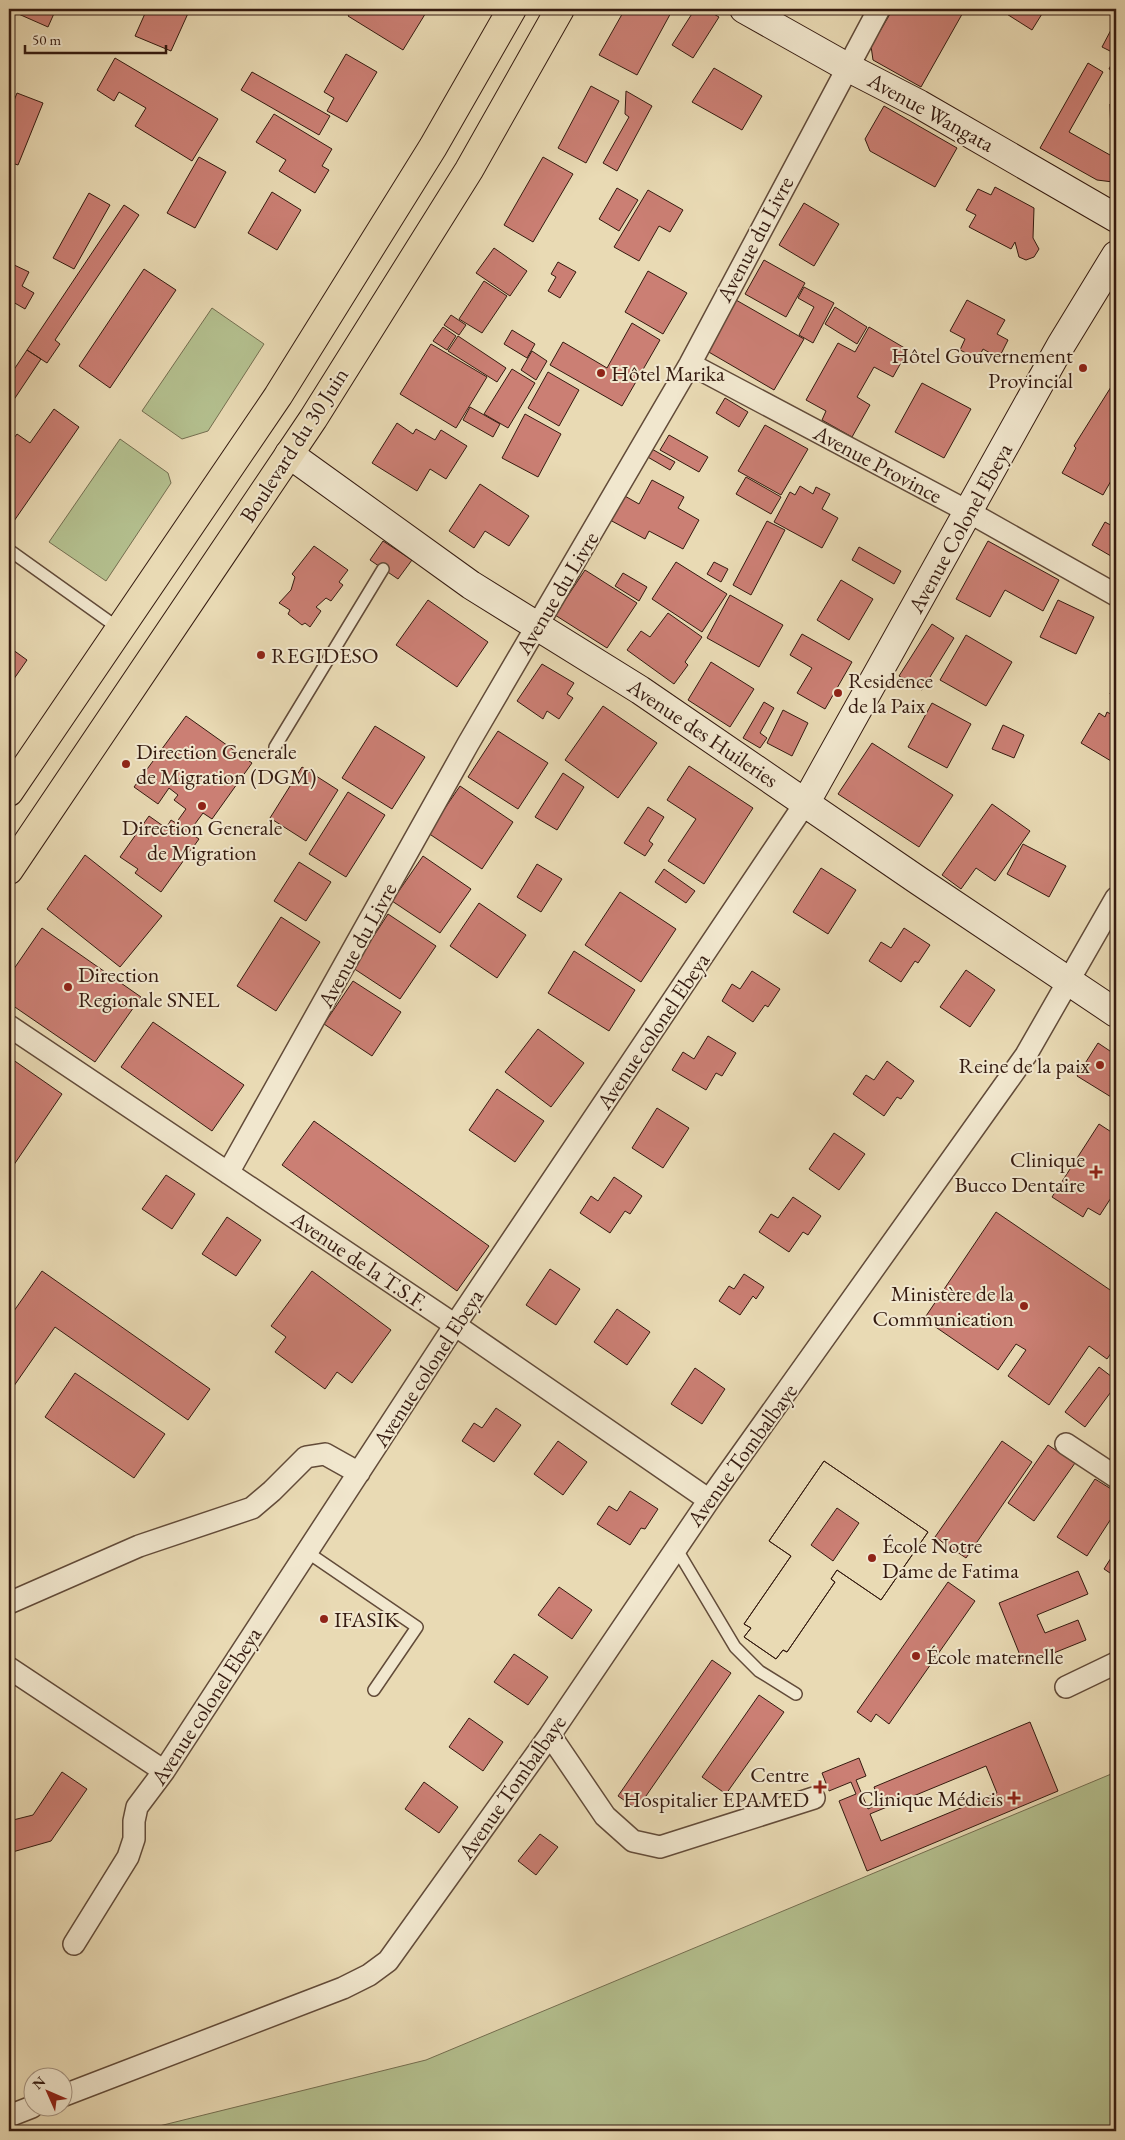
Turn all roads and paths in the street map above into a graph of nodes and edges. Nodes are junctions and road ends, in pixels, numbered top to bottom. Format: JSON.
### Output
{"nodes":[{"id":1,"x":512,"y":9,"type":"edge"},
{"id":2,"x":560,"y":9,"type":"edge"},
{"id":3,"x":744,"y":9,"type":"edge"},
{"id":4,"x":879,"y":9,"type":"edge"},
{"id":5,"x":847,"y":67,"type":"junction"},
{"id":6,"x":1116,"y":218,"type":"edge"},
{"id":7,"x":1116,"y":255,"type":"edge"},
{"id":8,"x":690,"y":364,"type":"junction"},
{"id":9,"x":289,"y":454,"type":"junction"},
{"id":10,"x":969,"y":512,"type":"junction"},
{"id":11,"x":9,"y":550,"type":"edge"},
{"id":12,"x":384,"y":569,"type":"dead end"},
{"id":13,"x":1116,"y":595,"type":"edge"},
{"id":14,"x":537,"y":625,"type":"junction"},
{"id":15,"x":121,"y":630,"type":"junction"},
{"id":16,"x":275,"y":747,"type":"dead end"},
{"id":17,"x":9,"y":792,"type":"edge"},
{"id":18,"x":806,"y":802,"type":"junction"},
{"id":19,"x":9,"y":870,"type":"edge"},
{"id":20,"x":1116,"y":898,"type":"edge"},
{"id":21,"x":1070,"y":981,"type":"junction"},
{"id":22,"x":1116,"y":1013,"type":"edge"},
{"id":23,"x":9,"y":1026,"type":"edge"},
{"id":24,"x":228,"y":1173,"type":"junction"},
{"id":25,"x":455,"y":1325,"type":"junction"},
{"id":26,"x":1066,"y":1444,"type":"dead end"},
{"id":27,"x":359,"y":1473,"type":"junction"},
{"id":28,"x":1116,"y":1477,"type":"edge"},
{"id":29,"x":709,"y":1500,"type":"junction"},
{"id":30,"x":676,"y":1548,"type":"junction"},
{"id":31,"x":307,"y":1552,"type":"junction"},
{"id":32,"x":9,"y":1604,"type":"edge"},
{"id":33,"x":1116,"y":1663,"type":"edge"},
{"id":34,"x":9,"y":1668,"type":"edge"},
{"id":35,"x":1066,"y":1687,"type":"dead end"},
{"id":36,"x":374,"y":1690,"type":"dead end"},
{"id":37,"x":796,"y":1694,"type":"dead end"},
{"id":38,"x":550,"y":1735,"type":"junction"},
{"id":39,"x":164,"y":1771,"type":"junction"},
{"id":40,"x":814,"y":1798,"type":"dead end"},
{"id":41,"x":74,"y":1944,"type":"dead end"},
{"id":42,"x":72,"y":2092,"type":"edge"},
{"id":43,"x":22,"y":2111,"type":"edge"},
{"id":44,"x":9,"y":2116,"type":"edge"}],
"edges":[{"from":1,"to":15,"type":"main road","name":"Boulevard du 30 Juin"},
{"from":2,"to":9,"type":"main road","name":"Boulevard du 30 Juin"},
{"from":3,"to":5,"type":"street","name":"Avenue Wangata"},
{"from":4,"to":5,"type":"street","name":"Avenue du Livre"},
{"from":5,"to":6,"type":"street","name":"Avenue Wangata"},
{"from":5,"to":8,"type":"street","name":"Avenue du Livre"},
{"from":7,"to":10,"type":"street","name":"Avenue Colonel Ebeya"},
{"from":8,"to":10,"type":"street","name":"Avenue Province"},
{"from":8,"to":14,"type":"street","name":"Avenue du Livre"},
{"from":9,"to":14,"type":"street","name":"Avenue des Huileries"},
{"from":9,"to":19,"type":"main road","name":"Boulevard du 30 Juin"},
{"from":10,"to":13,"type":"street","name":"Avenue Province"},
{"from":10,"to":18,"type":"street","name":"Avenue Colonel Ebeya"},
{"from":11,"to":15,"type":"lane"},
{"from":12,"to":16,"type":"lane"},
{"from":14,"to":18,"type":"street","name":"Avenue des Huileries"},
{"from":14,"to":24,"type":"street","name":"Avenue du Livre"},
{"from":15,"to":17,"type":"main road","name":"Boulevard du 30 Juin"},
{"from":18,"to":21,"type":"street","name":"Avenue des Huileries"},
{"from":18,"to":25,"type":"street","name":"Avenue colonel Ebeya"},
{"from":20,"to":21,"type":"street","name":"Avenue Tombalbaye"},
{"from":21,"to":22,"type":"street","name":"Avenue des Huileries"},
{"from":21,"to":29,"type":"street","name":"Avenue Tombalbaye"},
{"from":23,"to":24,"type":"street","name":"Avenue de la T.S.F."},
{"from":24,"to":25,"type":"street","name":"Avenue de la T.S.F."},
{"from":25,"to":27,"type":"street","name":"Avenue colonel Ebeya"},
{"from":25,"to":29,"type":"street","name":"Avenue de la T.S.F."},
{"from":26,"to":28,"type":"street"},
{"from":27,"to":31,"type":"street","name":"Avenue colonel Ebeya"},
{"from":27,"to":32,"type":"street"},
{"from":29,"to":30,"type":"street","name":"Avenue Tombalbaye"},
{"from":30,"to":37,"type":"lane"},
{"from":30,"to":38,"type":"street","name":"Avenue Tombalbaye"},
{"from":31,"to":36,"type":"lane"},
{"from":31,"to":39,"type":"street","name":"Avenue colonel Ebeya"},
{"from":33,"to":35,"type":"street"},
{"from":34,"to":39,"type":"street"},
{"from":38,"to":40,"type":"street"},
{"from":38,"to":42,"type":"street","name":"Avenue Tombalbaye"},
{"from":39,"to":41,"type":"street","name":"Avenue colonel Ebeya"},
{"from":43,"to":44,"type":"street"}]}
